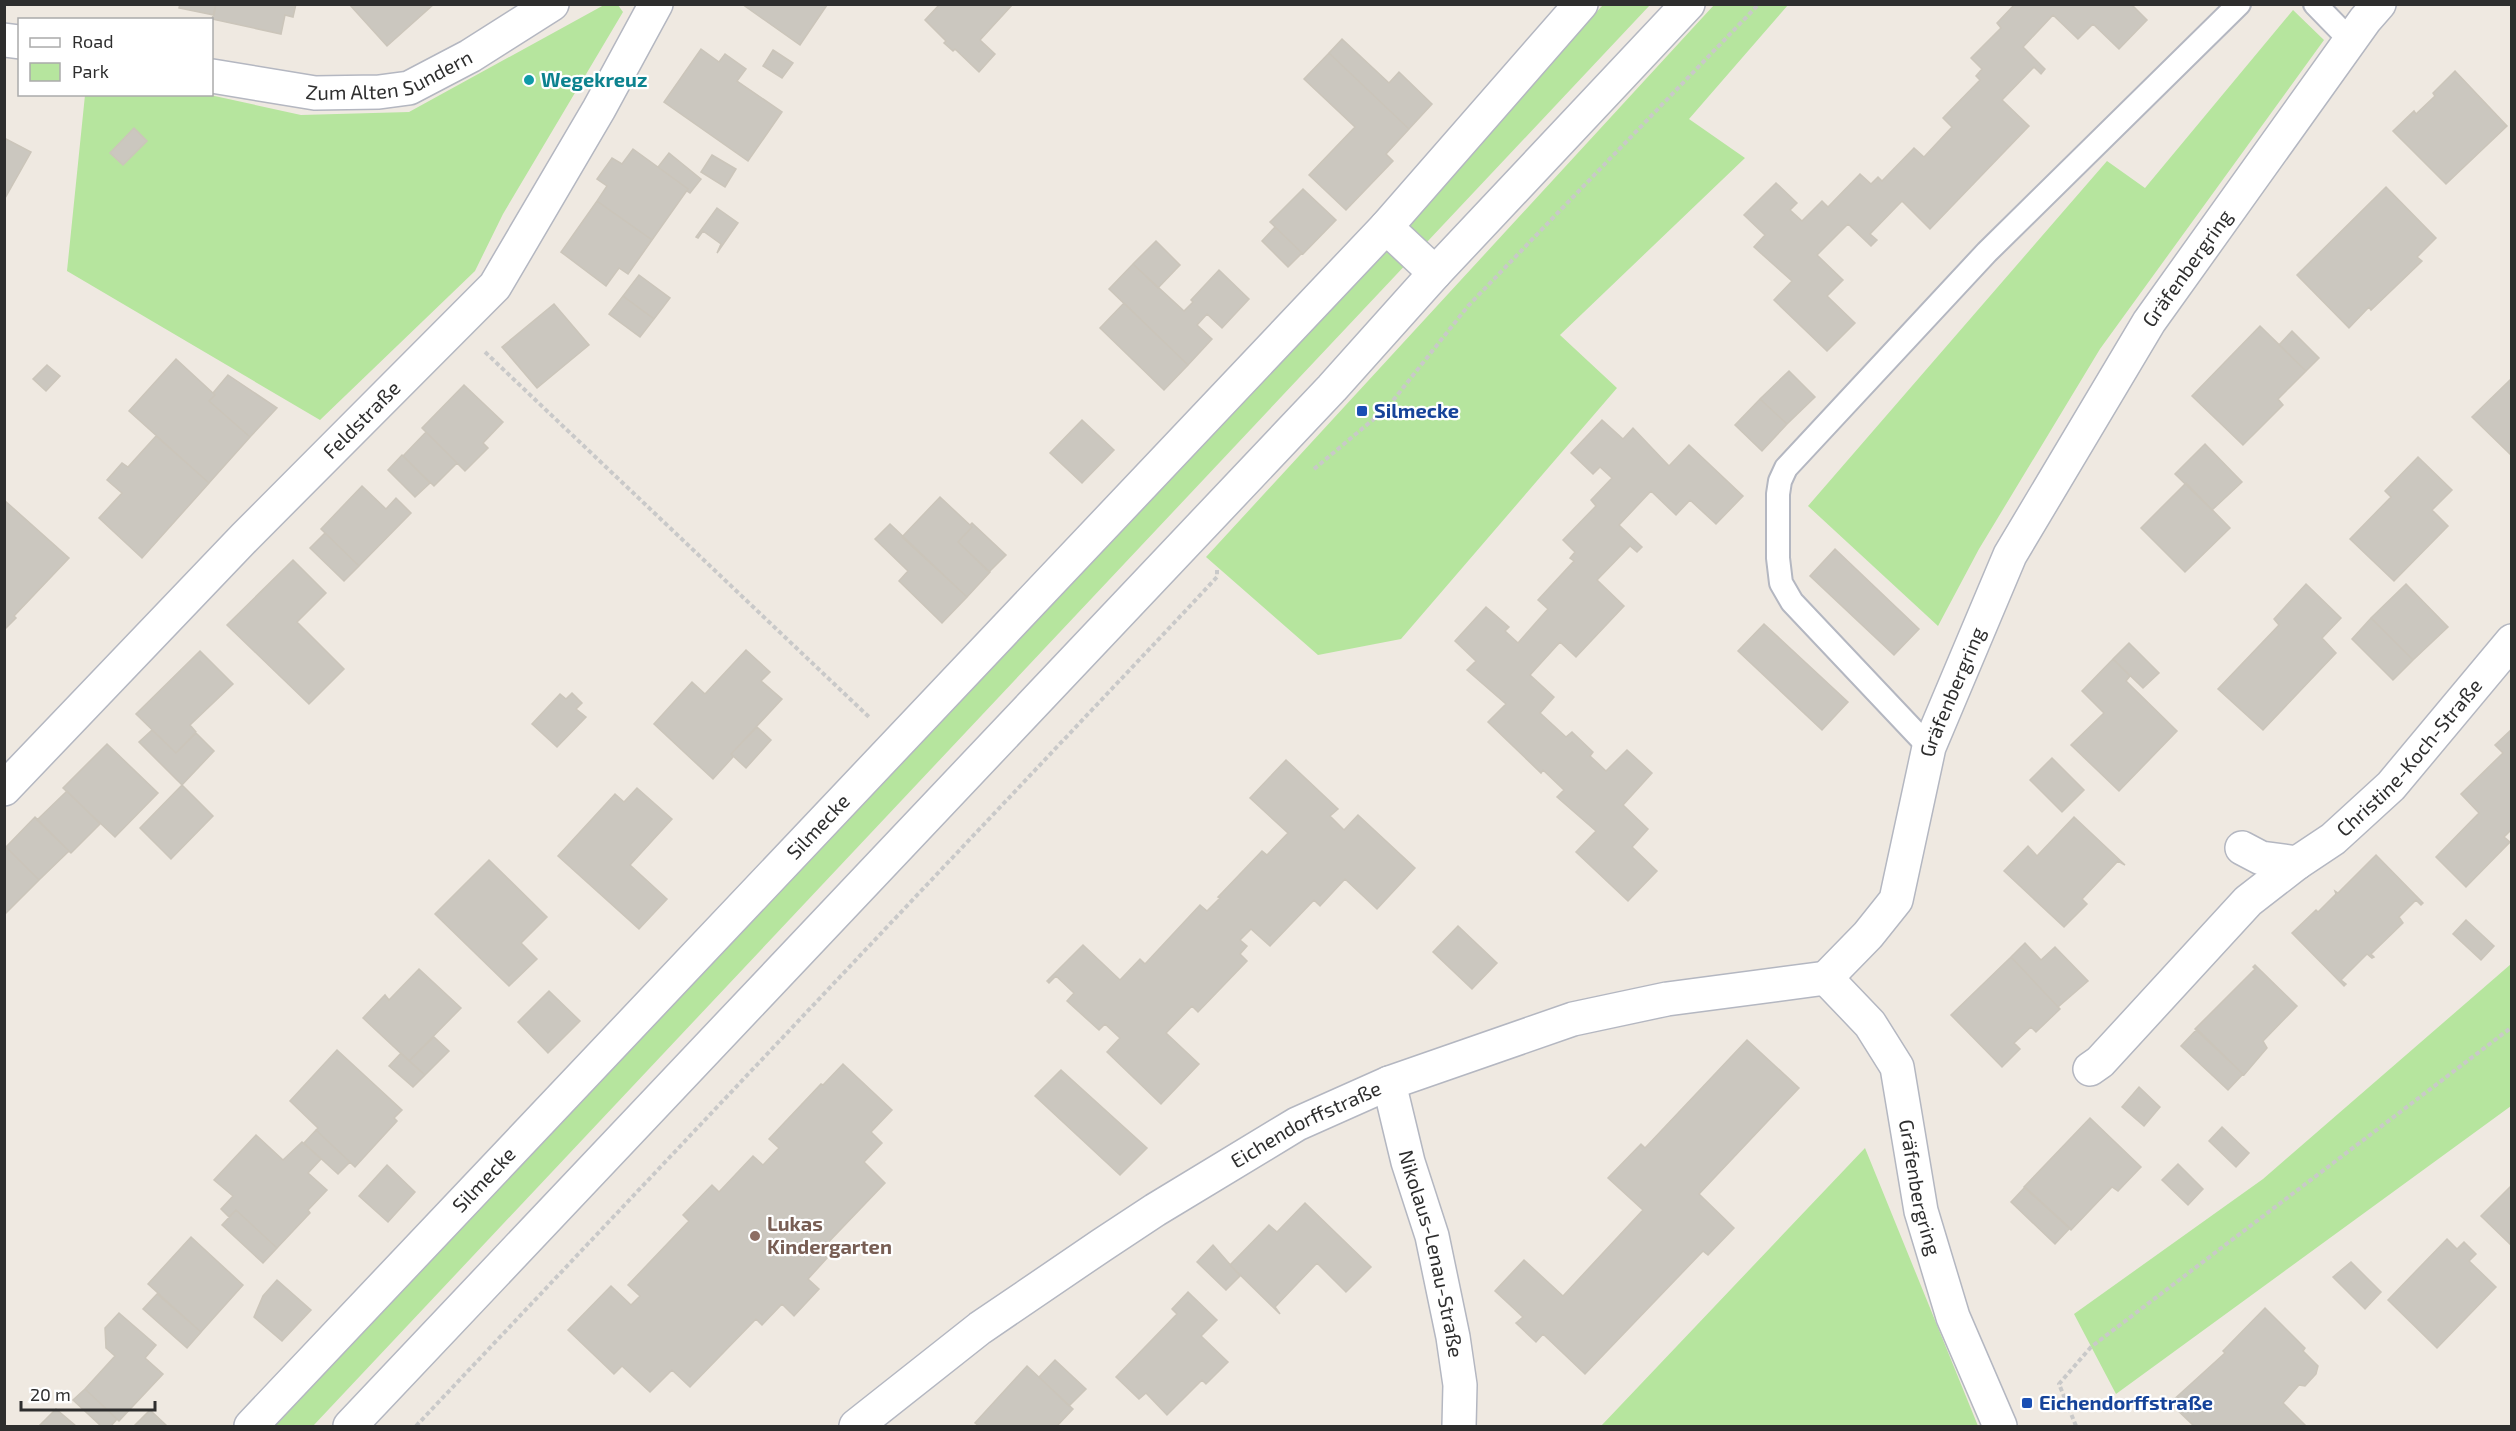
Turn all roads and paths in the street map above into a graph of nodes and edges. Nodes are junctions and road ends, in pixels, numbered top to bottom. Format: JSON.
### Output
{"nodes":[{"id":1,"x":552,"y":4,"type":"edge"},
{"id":2,"x":656,"y":4,"type":"edge"},
{"id":3,"x":1581,"y":4,"type":"edge"},
{"id":4,"x":1688,"y":4,"type":"edge"},
{"id":5,"x":1760,"y":4,"type":"edge"},
{"id":6,"x":2239,"y":4,"type":"edge"},
{"id":7,"x":2314,"y":4,"type":"edge"},
{"id":8,"x":2379,"y":4,"type":"edge"},
{"id":9,"x":2350,"y":40,"type":"junction"},
{"id":10,"x":213,"y":76,"type":"edge"},
{"id":11,"x":1386,"y":227,"type":"junction"},
{"id":12,"x":1435,"y":273,"type":"junction"},
{"id":13,"x":456,"y":325,"type":"junction"},
{"id":14,"x":1310,"y":472,"type":"dead end"},
{"id":15,"x":1217,"y":568,"type":"dead end"},
{"id":16,"x":2511,"y":641,"type":"edge"},
{"id":17,"x":897,"y":744,"type":"junction"},
{"id":18,"x":1929,"y":747,"type":"junction"},
{"id":19,"x":4,"y":789,"type":"edge"},
{"id":20,"x":2242,"y":848,"type":"dead end"},
{"id":21,"x":2296,"y":863,"type":"junction"},
{"id":22,"x":1826,"y":978,"type":"junction"},
{"id":23,"x":2511,"y":1027,"type":"edge"},
{"id":24,"x":2090,"y":1069,"type":"dead end"},
{"id":25,"x":1389,"y":1083,"type":"junction"},
{"id":26,"x":251,"y":1426,"type":"edge"},
{"id":27,"x":350,"y":1426,"type":"edge"},
{"id":28,"x":416,"y":1426,"type":"edge"},
{"id":29,"x":856,"y":1426,"type":"edge"},
{"id":30,"x":1459,"y":1426,"type":"edge"},
{"id":31,"x":2000,"y":1426,"type":"edge"},
{"id":32,"x":2076,"y":1426,"type":"edge"}],
"edges":[{"from":1,"to":10,"type":"street","name":"Zum Alten Sundern"},
{"from":2,"to":13,"type":"street","name":"Feldstraße"},
{"from":3,"to":11,"type":"street","name":"Silmecke"},
{"from":4,"to":12,"type":"street"},
{"from":5,"to":14,"type":"path"},
{"from":6,"to":18,"type":"lane"},
{"from":7,"to":9,"type":"lane"},
{"from":8,"to":9,"type":"street","name":"Gräfenbergring"},
{"from":9,"to":18,"type":"street","name":"Gräfenbergring"},
{"from":11,"to":12,"type":"street"},
{"from":11,"to":17,"type":"street","name":"Silmecke"},
{"from":12,"to":27,"type":"street"},
{"from":13,"to":17,"type":"path"},
{"from":13,"to":19,"type":"street","name":"Feldstraße"},
{"from":15,"to":28,"type":"path"},
{"from":16,"to":21,"type":"street","name":"Christine-Koch-Straße"},
{"from":17,"to":26,"type":"street","name":"Silmecke"},
{"from":18,"to":22,"type":"street","name":"Gräfenbergring"},
{"from":20,"to":21,"type":"street"},
{"from":21,"to":24,"type":"street","name":"Christine-Koch-Straße"},
{"from":22,"to":25,"type":"street","name":"Eichendorffstraße"},
{"from":22,"to":31,"type":"street","name":"Gräfenbergring"},
{"from":23,"to":32,"type":"path"},
{"from":25,"to":29,"type":"street","name":"Eichendorffstraße"},
{"from":25,"to":30,"type":"street","name":"Nikolaus-Lenau-Straße"}]}
